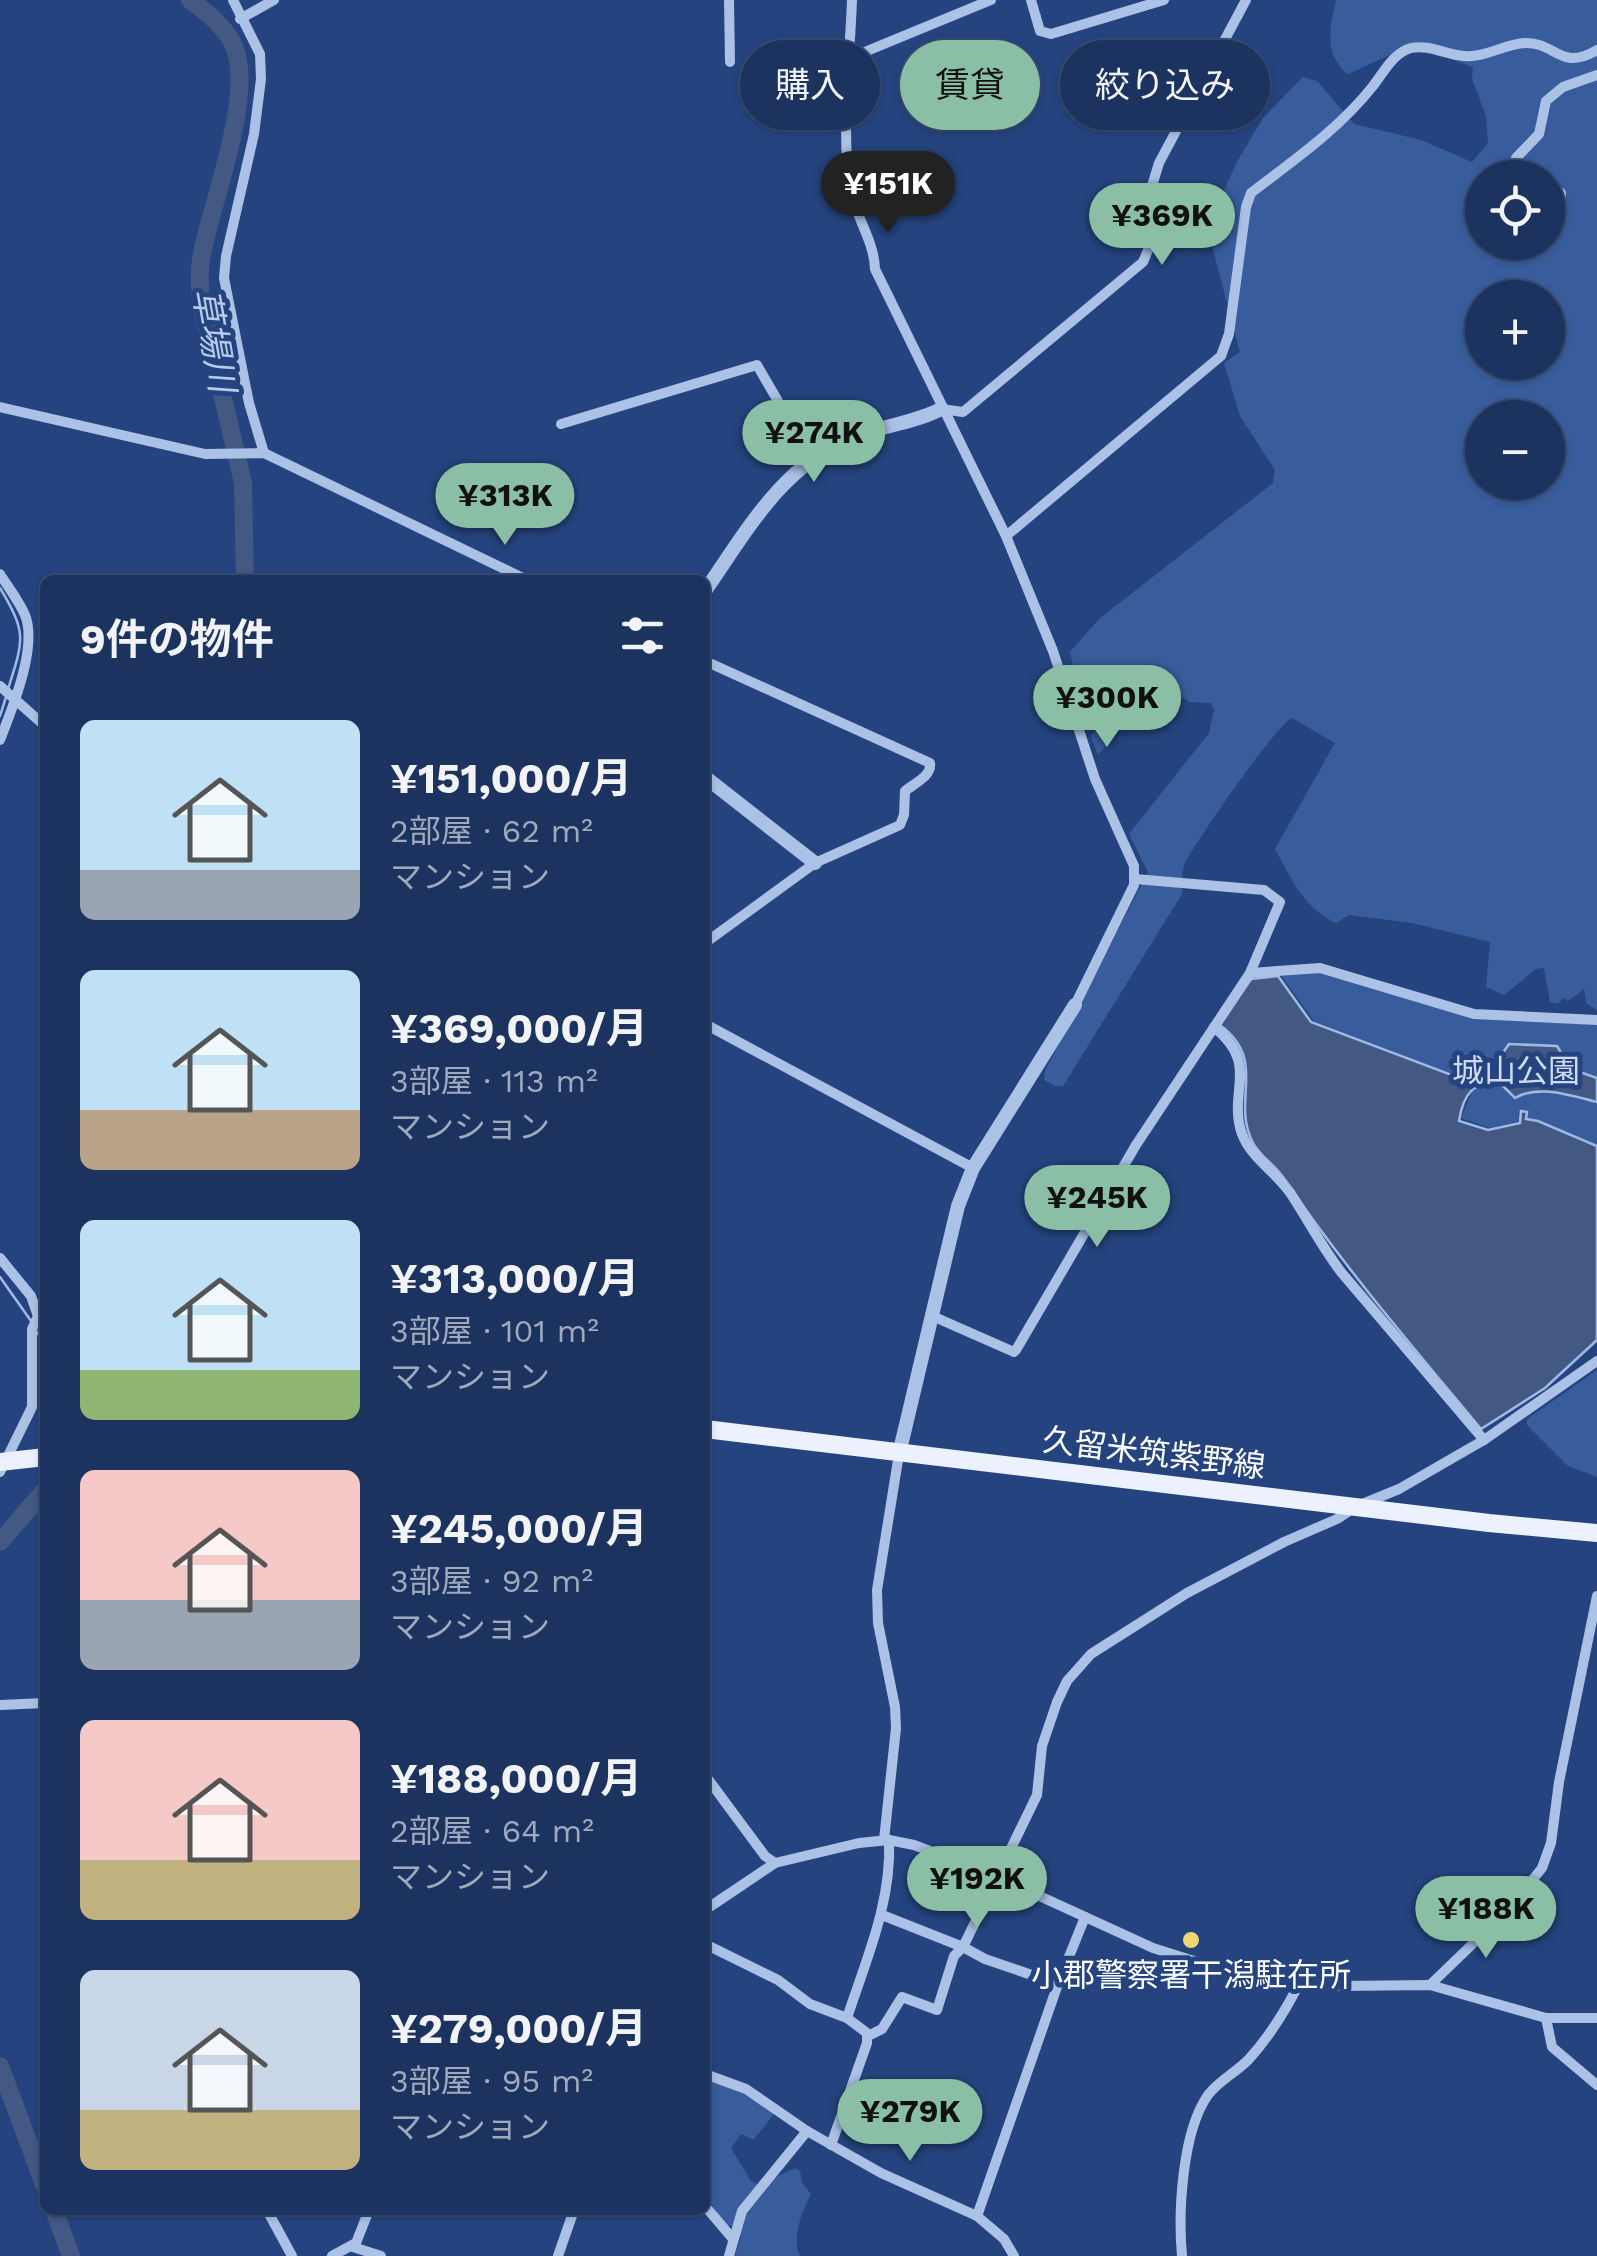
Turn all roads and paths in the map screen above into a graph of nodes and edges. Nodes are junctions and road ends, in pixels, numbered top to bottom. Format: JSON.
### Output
{"nodes":[{"id":1,"x":233,"y":0,"type":"edge"},
{"id":2,"x":274,"y":0,"type":"edge"},
{"id":3,"x":729,"y":0,"type":"edge"},
{"id":4,"x":852,"y":0,"type":"edge"},
{"id":5,"x":991,"y":0,"type":"edge"},
{"id":6,"x":1032,"y":0,"type":"edge"},
{"id":7,"x":1164,"y":0,"type":"edge"},
{"id":8,"x":1246,"y":0,"type":"edge"},
{"id":9,"x":240,"y":19,"type":"junction"},
{"id":10,"x":851,"y":40,"type":"edge"},
{"id":11,"x":880,"y":46,"type":"edge"},
{"id":12,"x":1597,"y":50,"type":"edge"},
{"id":13,"x":730,"y":62,"type":"dead end"},
{"id":14,"x":1597,"y":75,"type":"edge"},
{"id":15,"x":848,"y":130,"type":"edge"},
{"id":16,"x":1515,"y":160,"type":"edge"},
{"id":17,"x":0,"y":407,"type":"edge"},
{"id":18,"x":942,"y":409,"type":"junction"},
{"id":19,"x":561,"y":424,"type":"dead end"},
{"id":20,"x":264,"y":453,"type":"junction"},
{"id":21,"x":812,"y":458,"type":"junction"},
{"id":22,"x":1006,"y":536,"type":"junction"},
{"id":23,"x":0,"y":574,"type":"edge"},
{"id":24,"x":517,"y":575,"type":"edge"},
{"id":25,"x":710,"y":584,"type":"edge"},
{"id":26,"x":710,"y":663,"type":"edge"},
{"id":27,"x":0,"y":686,"type":"edge"},
{"id":28,"x":15,"y":701,"type":"junction"},
{"id":29,"x":40,"y":722,"type":"edge"},
{"id":30,"x":0,"y":740,"type":"edge"},
{"id":31,"x":710,"y":781,"type":"edge"},
{"id":32,"x":815,"y":863,"type":"junction"},
{"id":33,"x":1134,"y":879,"type":"junction"},
{"id":34,"x":710,"y":939,"type":"edge"},
{"id":35,"x":1250,"y":974,"type":"junction"},
{"id":36,"x":1075,"y":1006,"type":"joint"},
{"id":37,"x":1597,"y":1020,"type":"edge"},
{"id":38,"x":710,"y":1027,"type":"edge"},
{"id":39,"x":1214,"y":1027,"type":"junction"},
{"id":40,"x":973,"y":1168,"type":"junction"},
{"id":41,"x":0,"y":1258,"type":"edge"},
{"id":42,"x":930,"y":1316,"type":"junction"},
{"id":43,"x":1597,"y":1361,"type":"edge"},
{"id":44,"x":710,"y":1430,"type":"edge"},
{"id":45,"x":1484,"y":1440,"type":"junction"},
{"id":46,"x":899,"y":1454,"type":"junction"},
{"id":47,"x":40,"y":1458,"type":"edge"},
{"id":48,"x":0,"y":1462,"type":"edge"},
{"id":49,"x":0,"y":1472,"type":"edge"},
{"id":50,"x":1355,"y":1507,"type":"junction"},
{"id":51,"x":1597,"y":1533,"type":"edge"},
{"id":52,"x":1597,"y":1596,"type":"edge"},
{"id":53,"x":40,"y":1703,"type":"edge"},
{"id":54,"x":0,"y":1705,"type":"edge"},
{"id":55,"x":710,"y":1782,"type":"edge"},
{"id":56,"x":887,"y":1840,"type":"junction"},
{"id":57,"x":775,"y":1864,"type":"junction"},
{"id":58,"x":998,"y":1877,"type":"junction"},
{"id":59,"x":710,"y":1907,"type":"edge"},
{"id":60,"x":882,"y":1914,"type":"junction"},
{"id":61,"x":1084,"y":1917,"type":"junction"},
{"id":62,"x":710,"y":1946,"type":"edge"},
{"id":63,"x":963,"y":1947,"type":"junction"},
{"id":64,"x":1301,"y":1980,"type":"junction"},
{"id":65,"x":1058,"y":1984,"type":"junction"},
{"id":66,"x":1430,"y":1984,"type":"junction"},
{"id":67,"x":847,"y":2018,"type":"junction"},
{"id":68,"x":1546,"y":2018,"type":"junction"},
{"id":69,"x":1597,"y":2018,"type":"edge"},
{"id":70,"x":868,"y":2036,"type":"junction"},
{"id":71,"x":710,"y":2076,"type":"edge"},
{"id":72,"x":1597,"y":2085,"type":"edge"},
{"id":73,"x":807,"y":2131,"type":"junction"},
{"id":74,"x":831,"y":2145,"type":"junction"},
{"id":75,"x":710,"y":2212,"type":"edge"},
{"id":76,"x":271,"y":2215,"type":"edge"},
{"id":77,"x":367,"y":2215,"type":"edge"},
{"id":78,"x":572,"y":2215,"type":"edge"},
{"id":79,"x":977,"y":2216,"type":"junction"},
{"id":80,"x":733,"y":2239,"type":"junction"},
{"id":81,"x":352,"y":2247,"type":"junction"},
{"id":82,"x":292,"y":2256,"type":"edge"},
{"id":83,"x":332,"y":2256,"type":"edge"},
{"id":84,"x":380,"y":2256,"type":"edge"},
{"id":85,"x":558,"y":2256,"type":"edge"},
{"id":86,"x":729,"y":2256,"type":"edge"},
{"id":87,"x":1014,"y":2256,"type":"edge"},
{"id":88,"x":1182,"y":2256,"type":"edge"}],
"edges":[{"from":1,"to":9,"type":"street"},
{"from":2,"to":9,"type":"street"},
{"from":3,"to":13,"type":"street"},
{"from":4,"to":10,"type":"street"},
{"from":5,"to":11,"type":"street"},
{"from":6,"to":7,"type":"street"},
{"from":8,"to":18,"type":"street"},
{"from":9,"to":20,"type":"street"},
{"from":12,"to":22,"type":"street"},
{"from":14,"to":16,"type":"street"},
{"from":15,"to":18,"type":"street"},
{"from":17,"to":20,"type":"street"},
{"from":18,"to":21,"type":"street"},
{"from":18,"to":22,"type":"street"},
{"from":19,"to":21,"type":"street"},
{"from":20,"to":24,"type":"street"},
{"from":21,"to":25,"type":"street"},
{"from":22,"to":33,"type":"street"},
{"from":23,"to":28,"type":"street"},
{"from":26,"to":32,"type":"street"},
{"from":27,"to":28,"type":"street"},
{"from":28,"to":29,"type":"street"},
{"from":28,"to":30,"type":"street"},
{"from":31,"to":32,"type":"street"},
{"from":32,"to":34,"type":"street"},
{"from":33,"to":35,"type":"street"},
{"from":33,"to":36,"type":"street"},
{"from":35,"to":37,"type":"street"},
{"from":35,"to":39,"type":"street"},
{"from":36,"to":40,"type":"street"},
{"from":38,"to":40,"type":"street"},
{"from":39,"to":42,"type":"street"},
{"from":39,"to":45,"type":"street"},
{"from":40,"to":42,"type":"street"},
{"from":41,"to":49,"type":"street"},
{"from":42,"to":46,"type":"street"},
{"from":43,"to":45,"type":"street"},
{"from":44,"to":46,"type":"main road","name":"久留米筑紫野線"},
{"from":45,"to":50,"type":"street"},
{"from":46,"to":50,"type":"main road","name":"久留米筑紫野線"},
{"from":46,"to":56,"type":"street"},
{"from":47,"to":48,"type":"main road"},
{"from":50,"to":51,"type":"main road","name":"久留米筑紫野線"},
{"from":50,"to":58,"type":"street"},
{"from":52,"to":66,"type":"street"},
{"from":53,"to":54,"type":"street"},
{"from":55,"to":57,"type":"street"},
{"from":56,"to":57,"type":"street"},
{"from":56,"to":58,"type":"street"},
{"from":56,"to":60,"type":"street"},
{"from":57,"to":59,"type":"street"},
{"from":58,"to":61,"type":"street"},
{"from":58,"to":63,"type":"street"},
{"from":60,"to":63,"type":"street"},
{"from":60,"to":67,"type":"street"},
{"from":61,"to":64,"type":"street"},
{"from":61,"to":65,"type":"street"},
{"from":62,"to":67,"type":"street"},
{"from":63,"to":65,"type":"street"},
{"from":63,"to":70,"type":"street"},
{"from":64,"to":66,"type":"street"},
{"from":64,"to":88,"type":"street"},
{"from":65,"to":79,"type":"street"},
{"from":66,"to":68,"type":"street"},
{"from":67,"to":70,"type":"street"},
{"from":68,"to":69,"type":"street"},
{"from":68,"to":72,"type":"street"},
{"from":70,"to":74,"type":"street"},
{"from":71,"to":73,"type":"street"},
{"from":73,"to":74,"type":"street"},
{"from":73,"to":80,"type":"street"},
{"from":74,"to":79,"type":"street"},
{"from":75,"to":80,"type":"street"},
{"from":76,"to":82,"type":"street"},
{"from":77,"to":81,"type":"street"},
{"from":78,"to":85,"type":"street"},
{"from":79,"to":87,"type":"street"},
{"from":80,"to":86,"type":"street"},
{"from":81,"to":83,"type":"street"},
{"from":81,"to":84,"type":"street"}]}
